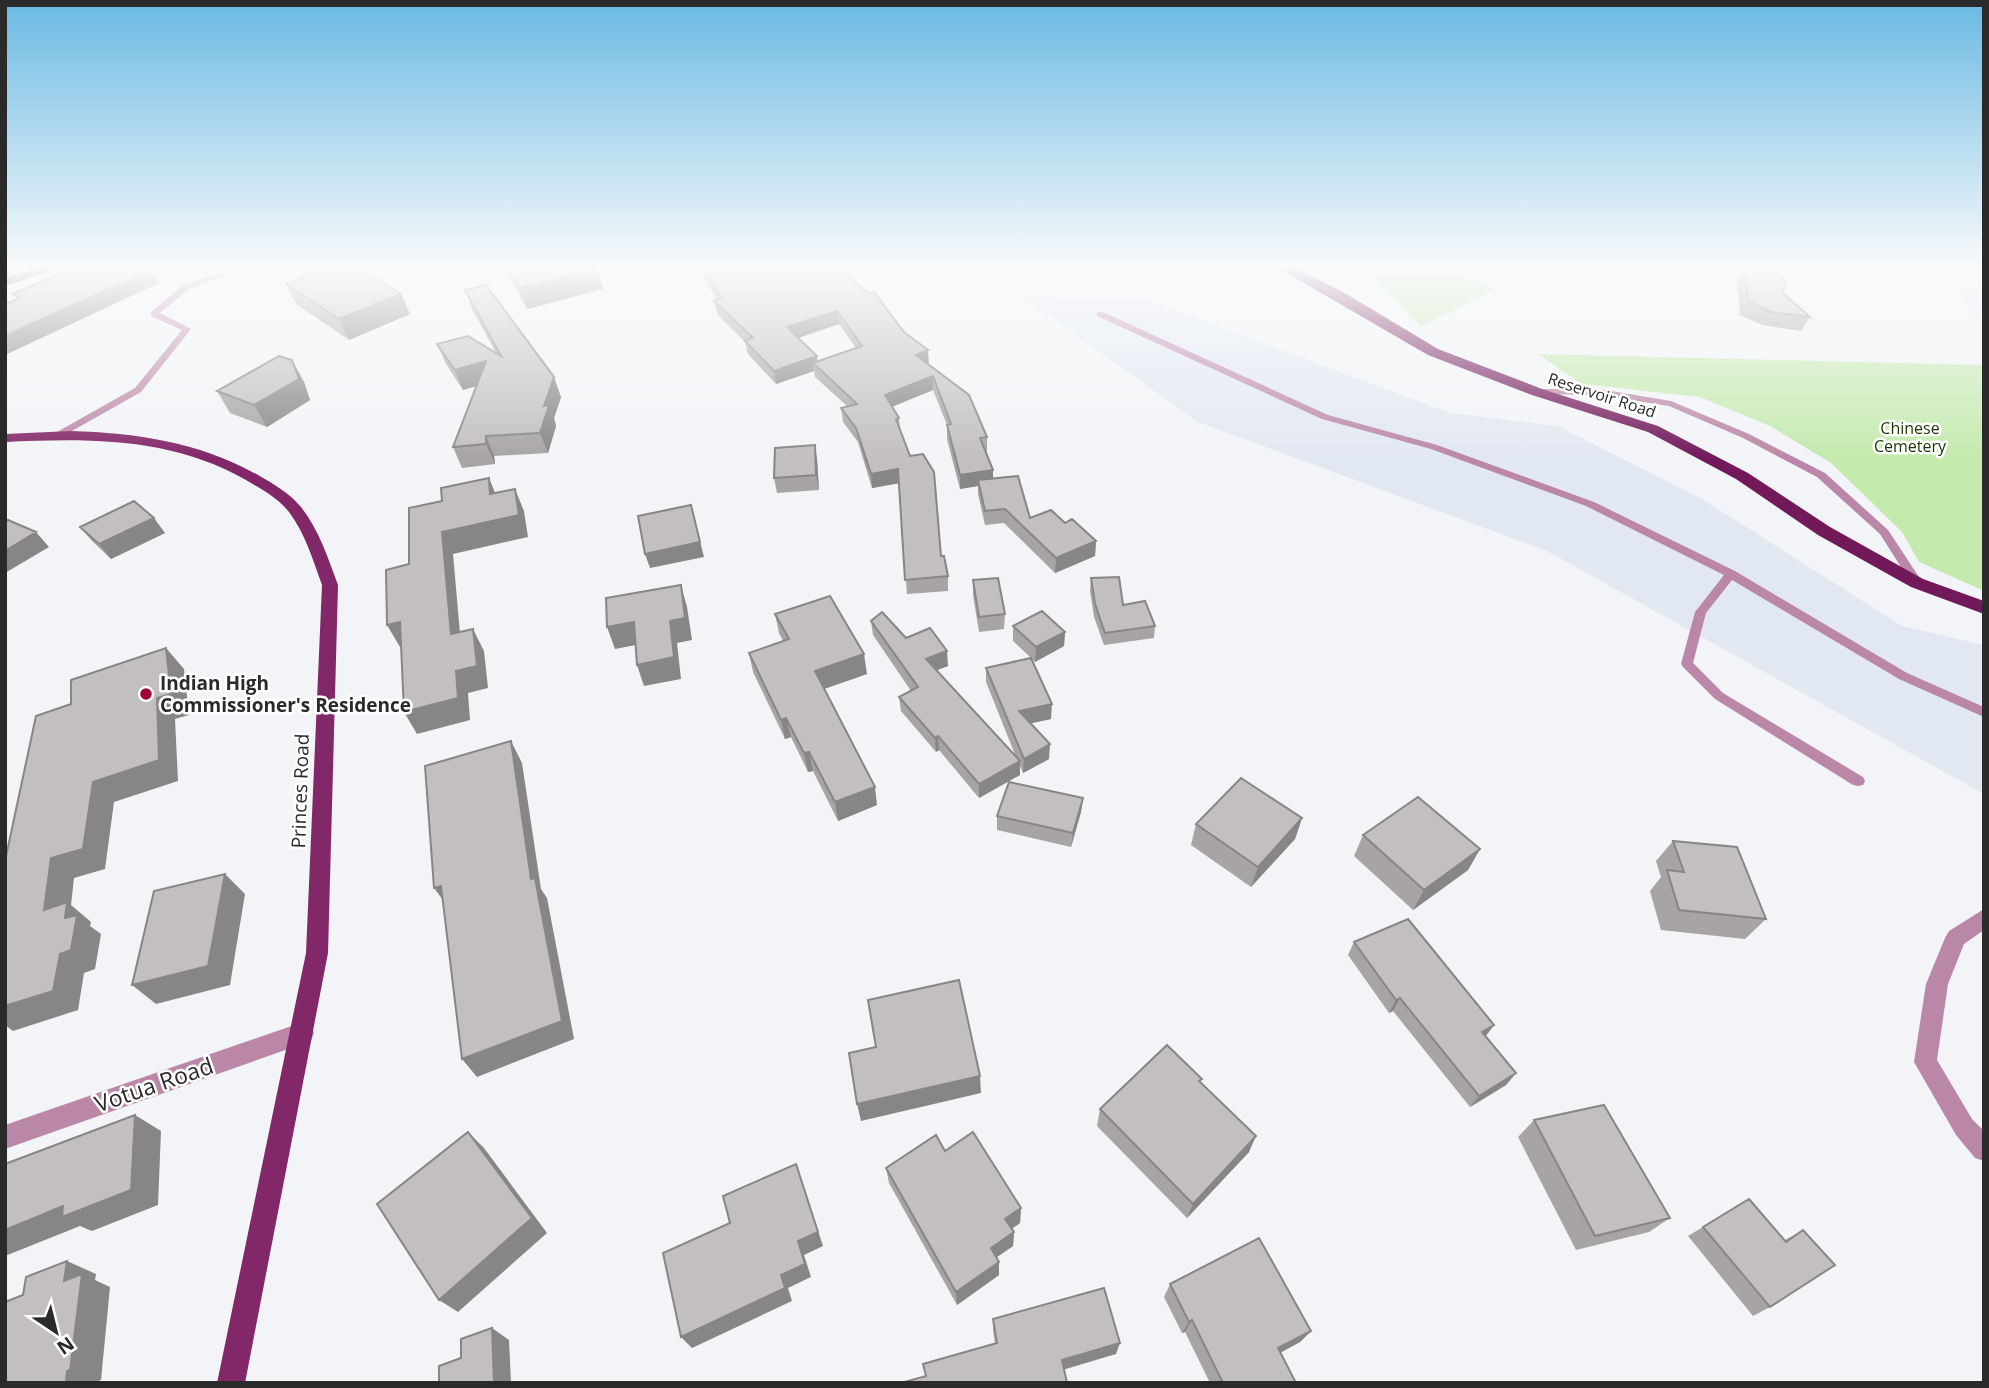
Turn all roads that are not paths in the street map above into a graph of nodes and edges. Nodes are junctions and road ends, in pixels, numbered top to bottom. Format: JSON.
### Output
{"nodes":[{"id":1,"x":186,"y":330,"type":"edge"},
{"id":2,"x":1135,"y":330,"type":"edge"},
{"id":3,"x":1392,"y":330,"type":"edge"},
{"id":4,"x":1537,"y":392,"type":"junction"},
{"id":5,"x":60,"y":435,"type":"junction"},
{"id":6,"x":5,"y":438,"type":"edge"},
{"id":7,"x":1731,"y":574,"type":"junction"},
{"id":8,"x":1917,"y":583,"type":"junction"},
{"id":9,"x":1984,"y":608,"type":"edge"},
{"id":10,"x":1984,"y":712,"type":"edge"},
{"id":11,"x":1858,"y":781,"type":"dead end"},
{"id":12,"x":1984,"y":918,"type":"edge"},
{"id":13,"x":303,"y":1032,"type":"junction"},
{"id":14,"x":5,"y":1137,"type":"edge"},
{"id":15,"x":1984,"y":1149,"type":"edge"},
{"id":16,"x":231,"y":1383,"type":"edge"}],
"edges":[{"from":1,"to":5,"type":"lane"},
{"from":2,"to":7,"type":"lane"},
{"from":3,"to":4,"type":"highway","name":"Reservoir Road"},
{"from":4,"to":8,"type":"highway","name":"Reservoir Road"},
{"from":4,"to":8,"type":"lane"},
{"from":5,"to":6,"type":"main road","name":"Princes Road"},
{"from":5,"to":13,"type":"main road","name":"Princes Road"},
{"from":7,"to":10,"type":"lane"},
{"from":7,"to":11,"type":"lane"},
{"from":8,"to":9,"type":"highway","name":"Reservoir Road"},
{"from":12,"to":15,"type":"street"},
{"from":13,"to":14,"type":"street","name":"Votua Road"},
{"from":13,"to":16,"type":"main road","name":"Princes Road"}]}
